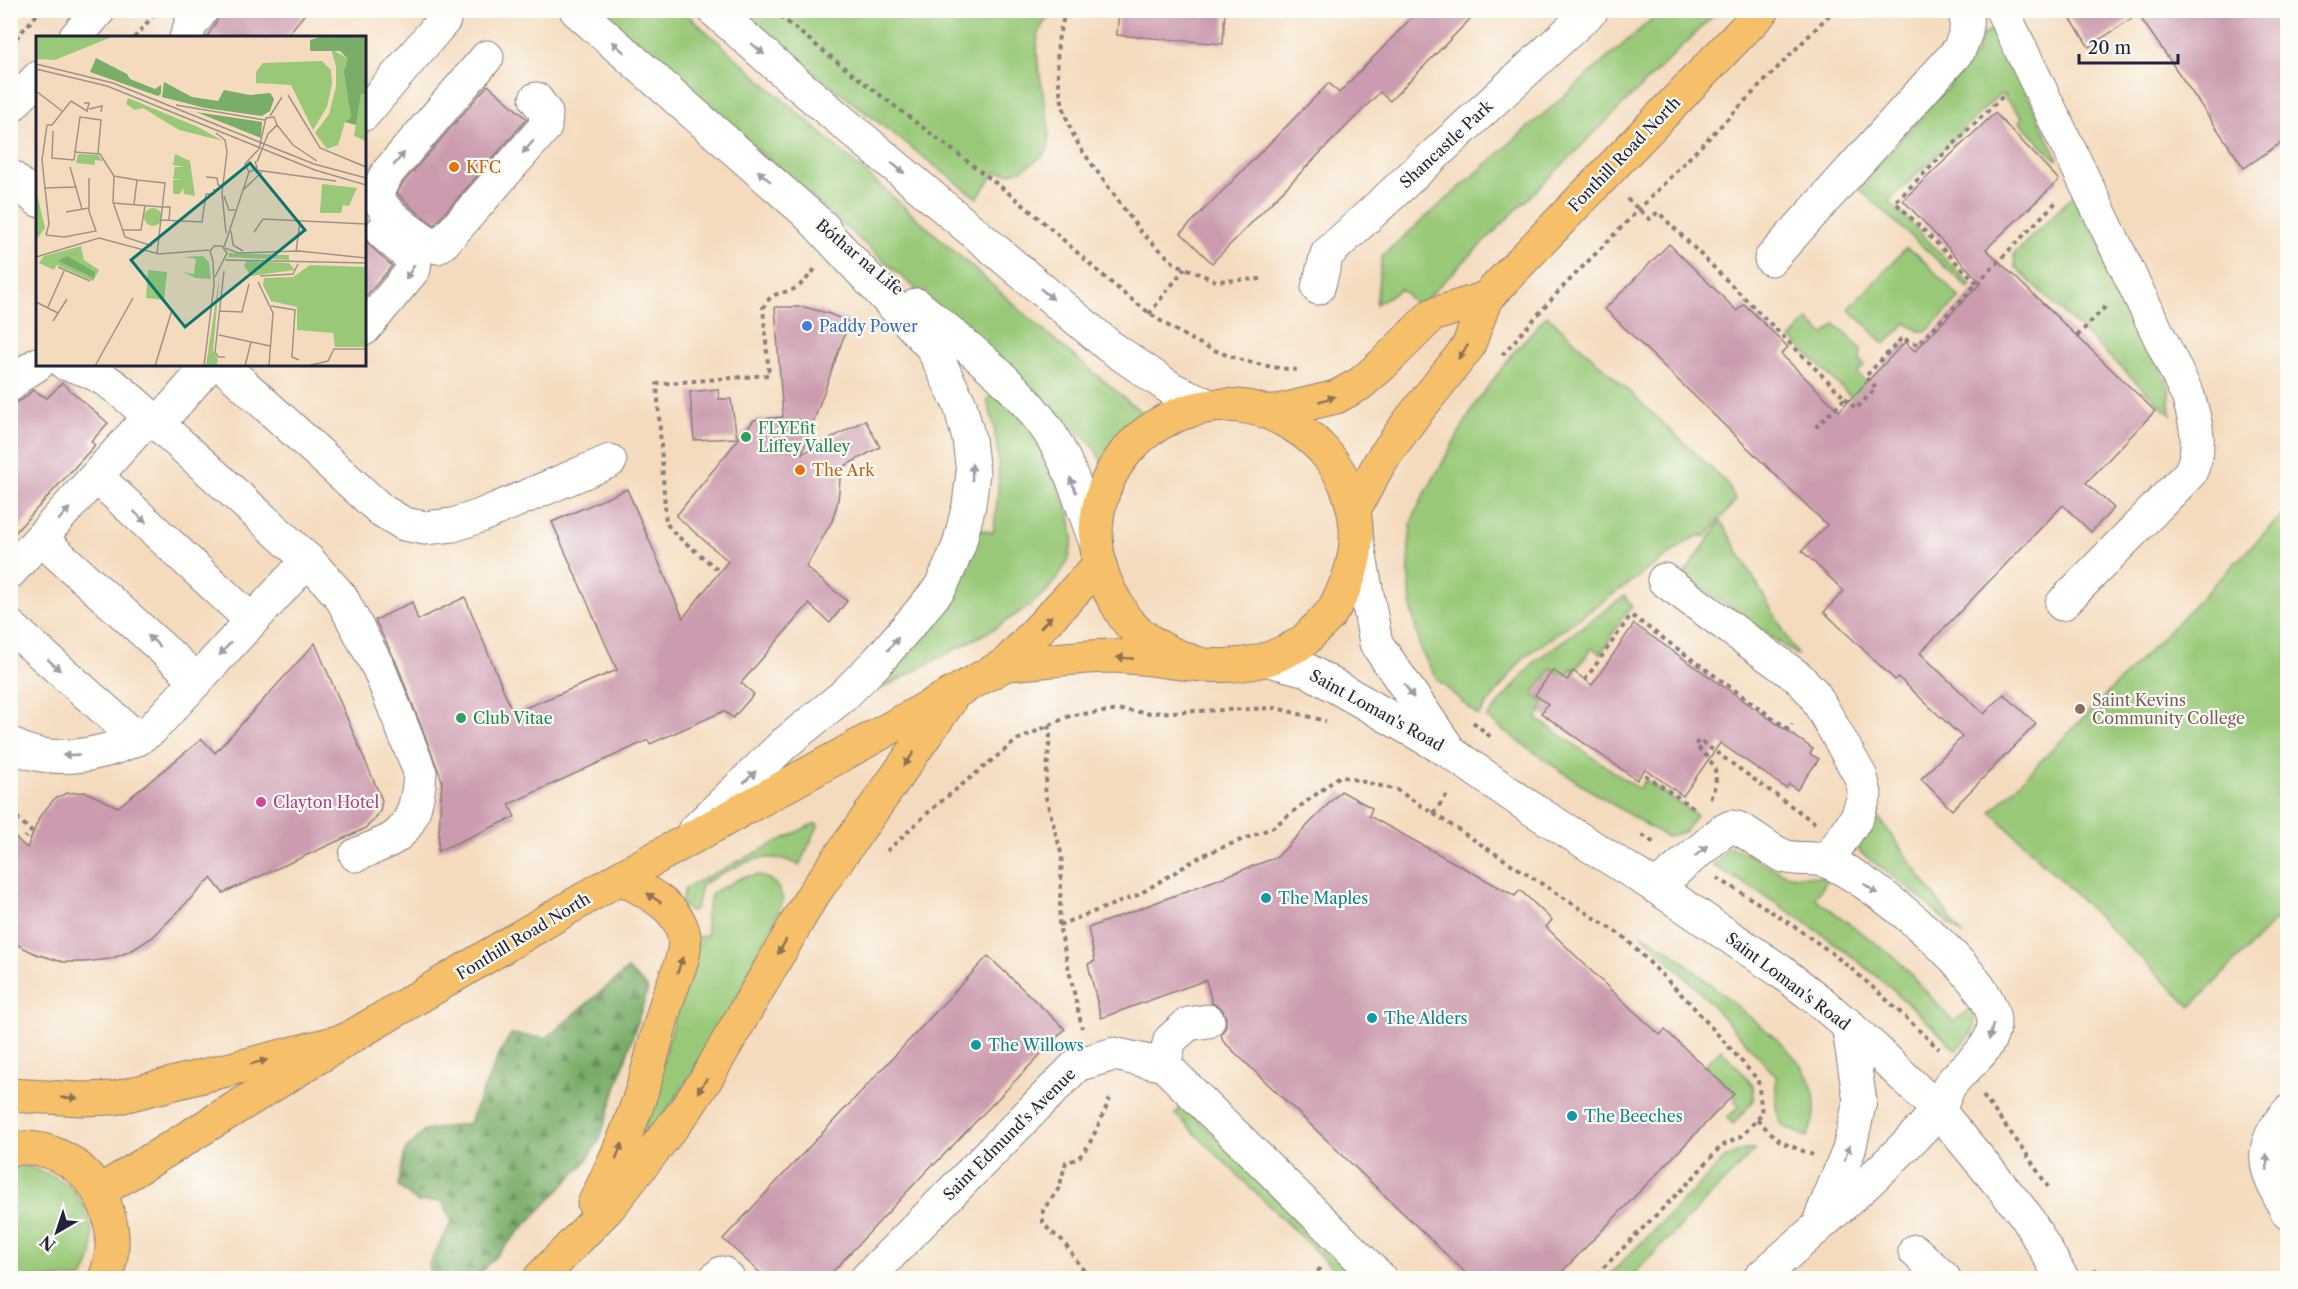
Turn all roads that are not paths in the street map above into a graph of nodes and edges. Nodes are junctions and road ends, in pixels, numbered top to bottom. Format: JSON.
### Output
{"nodes":[{"id":1,"x":99,"y":10,"type":"edge"},
{"id":2,"x":202,"y":10,"type":"edge"},
{"id":3,"x":576,"y":10,"type":"edge"},
{"id":4,"x":714,"y":10,"type":"edge"},
{"id":5,"x":1592,"y":10,"type":"edge"},
{"id":6,"x":1763,"y":10,"type":"edge"},
{"id":7,"x":1967,"y":10,"type":"edge"},
{"id":8,"x":2002,"y":10,"type":"edge"},
{"id":9,"x":444,"y":20,"type":"dead end"},
{"id":10,"x":77,"y":36,"type":"edge"},
{"id":11,"x":187,"y":36,"type":"edge"},
{"id":12,"x":487,"y":57,"type":"dead end"},
{"id":13,"x":36,"y":80,"type":"edge"},
{"id":14,"x":536,"y":99,"type":"dead end"},
{"id":15,"x":10,"y":107,"type":"edge"},
{"id":16,"x":366,"y":112,"type":"edge"},
{"id":17,"x":10,"y":176,"type":"edge"},
{"id":18,"x":36,"y":198,"type":"edge"},
{"id":19,"x":808,"y":214,"type":"junction"},
{"id":20,"x":366,"y":219,"type":"edge"},
{"id":21,"x":1772,"y":259,"type":"dead end"},
{"id":22,"x":1318,"y":288,"type":"dead end"},
{"id":23,"x":1486,"y":298,"type":"junction"},
{"id":24,"x":366,"y":326,"type":"edge"},
{"id":25,"x":36,"y":365,"type":"edge"},
{"id":26,"x":74,"y":366,"type":"edge"},
{"id":27,"x":208,"y":366,"type":"edge"},
{"id":28,"x":223,"y":366,"type":"edge"},
{"id":29,"x":10,"y":385,"type":"edge"},
{"id":30,"x":1209,"y":406,"type":"junction"},
{"id":31,"x":1270,"y":413,"type":"junction"},
{"id":32,"x":154,"y":421,"type":"junction"},
{"id":33,"x":610,"y":461,"type":"dead end"},
{"id":34,"x":97,"y":477,"type":"junction"},
{"id":35,"x":1356,"y":525,"type":"junction"},
{"id":36,"x":41,"y":540,"type":"junction"},
{"id":37,"x":1097,"y":552,"type":"junction"},
{"id":38,"x":308,"y":560,"type":"junction"},
{"id":39,"x":10,"y":572,"type":"edge"},
{"id":40,"x":1664,"y":580,"type":"dead end"},
{"id":41,"x":2062,"y":604,"type":"dead end"},
{"id":42,"x":251,"y":620,"type":"junction"},
{"id":43,"x":10,"y":626,"type":"edge"},
{"id":44,"x":1269,"y":660,"type":"junction"},
{"id":45,"x":1006,"y":664,"type":"junction"},
{"id":46,"x":1204,"y":665,"type":"junction"},
{"id":47,"x":197,"y":680,"type":"junction"},
{"id":48,"x":955,"y":694,"type":"junction"},
{"id":49,"x":138,"y":740,"type":"junction"},
{"id":50,"x":10,"y":743,"type":"edge"},
{"id":51,"x":1450,"y":752,"type":"junction"},
{"id":52,"x":678,"y":847,"type":"junction"},
{"id":53,"x":356,"y":855,"type":"dead end"},
{"id":54,"x":1827,"y":861,"type":"junction"},
{"id":55,"x":621,"y":877,"type":"junction"},
{"id":56,"x":1656,"y":887,"type":"junction"},
{"id":57,"x":1208,"y":1021,"type":"dead end"},
{"id":58,"x":1848,"y":1024,"type":"junction"},
{"id":59,"x":346,"y":1040,"type":"junction"},
{"id":60,"x":1164,"y":1065,"type":"junction"},
{"id":61,"x":10,"y":1095,"type":"edge"},
{"id":62,"x":1939,"y":1111,"type":"junction"},
{"id":63,"x":2288,"y":1112,"type":"edge"},
{"id":64,"x":10,"y":1149,"type":"edge"},
{"id":65,"x":99,"y":1191,"type":"junction"},
{"id":66,"x":2288,"y":1213,"type":"edge"},
{"id":67,"x":1817,"y":1227,"type":"junction"},
{"id":68,"x":576,"y":1241,"type":"junction"},
{"id":69,"x":1915,"y":1251,"type":"dead end"},
{"id":70,"x":105,"y":1278,"type":"edge"},
{"id":71,"x":542,"y":1278,"type":"edge"},
{"id":72,"x":716,"y":1278,"type":"edge"},
{"id":73,"x":728,"y":1278,"type":"edge"},
{"id":74,"x":867,"y":1278,"type":"edge"},
{"id":75,"x":1380,"y":1278,"type":"edge"},
{"id":76,"x":1760,"y":1278,"type":"edge"},
{"id":77,"x":1944,"y":1278,"type":"edge"},
{"id":78,"x":2062,"y":1278,"type":"edge"}],
"edges":[{"from":1,"to":10,"type":"street"},
{"from":2,"to":11,"type":"street"},
{"from":19,"to":3,"type":"street","name":"Bóthar na Life","one_way":true},
{"from":4,"to":30,"type":"street","one_way":true},
{"from":5,"to":22,"type":"street","name":"Shancastle Park"},
{"from":6,"to":23,"type":"main road","name":"Fonthill Road North"},
{"from":7,"to":21,"type":"street"},
{"from":8,"to":41,"type":"street"},
{"from":9,"to":16,"type":"street"},
{"from":14,"to":12,"type":"street","one_way":true},
{"from":13,"to":15,"type":"street"},
{"from":17,"to":18,"type":"street"},
{"from":37,"to":19,"type":"street","name":"Bóthar na Life","one_way":true},
{"from":52,"to":19,"type":"street","one_way":true},
{"from":20,"to":24,"type":"street","one_way":true},
{"from":31,"to":23,"type":"main road","name":"Fonthill Road North","one_way":true},
{"from":23,"to":35,"type":"main road","name":"Fonthill Road North","one_way":true},
{"from":25,"to":29,"type":"street"},
{"from":26,"to":32,"type":"street"},
{"from":27,"to":32,"type":"street"},
{"from":28,"to":33,"type":"street"},
{"from":30,"to":31,"type":"main road","name":"Fonthill Road North"},
{"from":30,"to":37,"type":"main road","name":"Fonthill Road North"},
{"from":31,"to":35,"type":"main road","name":"Fonthill Road North"},
{"from":32,"to":34,"type":"street"},
{"from":32,"to":38,"type":"street"},
{"from":36,"to":34,"type":"street","one_way":true},
{"from":34,"to":42,"type":"street","one_way":true},
{"from":35,"to":44,"type":"main road","name":"Fonthill Road North"},
{"from":35,"to":51,"type":"street","name":"Saint Loman's Road","one_way":true},
{"from":36,"to":39,"type":"street"},
{"from":47,"to":36,"type":"street","one_way":true},
{"from":45,"to":37,"type":"main road","name":"Fonthill Road North","one_way":true},
{"from":37,"to":46,"type":"main road","name":"Fonthill Road North"},
{"from":38,"to":42,"type":"street"},
{"from":38,"to":53,"type":"street"},
{"from":40,"to":54,"type":"street"},
{"from":42,"to":47,"type":"street","one_way":true},
{"from":43,"to":49,"type":"street","one_way":true},
{"from":44,"to":46,"type":"main road","name":"Fonthill Road North"},
{"from":44,"to":51,"type":"street","name":"Saint Loman's Road"},
{"from":46,"to":45,"type":"main road","name":"Fonthill Road North","one_way":true},
{"from":45,"to":48,"type":"main road","name":"Fonthill Road North"},
{"from":47,"to":49,"type":"street"},
{"from":48,"to":52,"type":"main road","name":"Fonthill Road North"},
{"from":48,"to":68,"type":"main road","name":"Fonthill Road North","one_way":true},
{"from":49,"to":50,"type":"street","one_way":true},
{"from":51,"to":56,"type":"street","name":"Saint Loman's Road"},
{"from":52,"to":55,"type":"main road","name":"Fonthill Road North"},
{"from":56,"to":54,"type":"street","one_way":true},
{"from":54,"to":62,"type":"street","one_way":true},
{"from":55,"to":59,"type":"main road","name":"Fonthill Road North"},
{"from":68,"to":55,"type":"main road","one_way":true},
{"from":56,"to":58,"type":"street","name":"Saint Loman's Road"},
{"from":57,"to":60,"type":"street"},
{"from":58,"to":62,"type":"street","name":"Saint Loman's Road"},
{"from":67,"to":58,"type":"street","one_way":true},
{"from":61,"to":59,"type":"main road","one_way":true},
{"from":59,"to":65,"type":"main road","name":"Fonthill Road North"},
{"from":60,"to":74,"type":"street","name":"Saint Edmund's Avenue"},
{"from":60,"to":75,"type":"street"},
{"from":62,"to":67,"type":"street"},
{"from":62,"to":78,"type":"street","name":"Saint Loman's Road"},
{"from":66,"to":63,"type":"street","one_way":true},
{"from":64,"to":65,"type":"main road"},
{"from":65,"to":70,"type":"main road"},
{"from":67,"to":76,"type":"street"},
{"from":68,"to":71,"type":"main road","name":"Fonthill Road North"},
{"from":69,"to":77,"type":"street"},
{"from":72,"to":73,"type":"street"}]}
